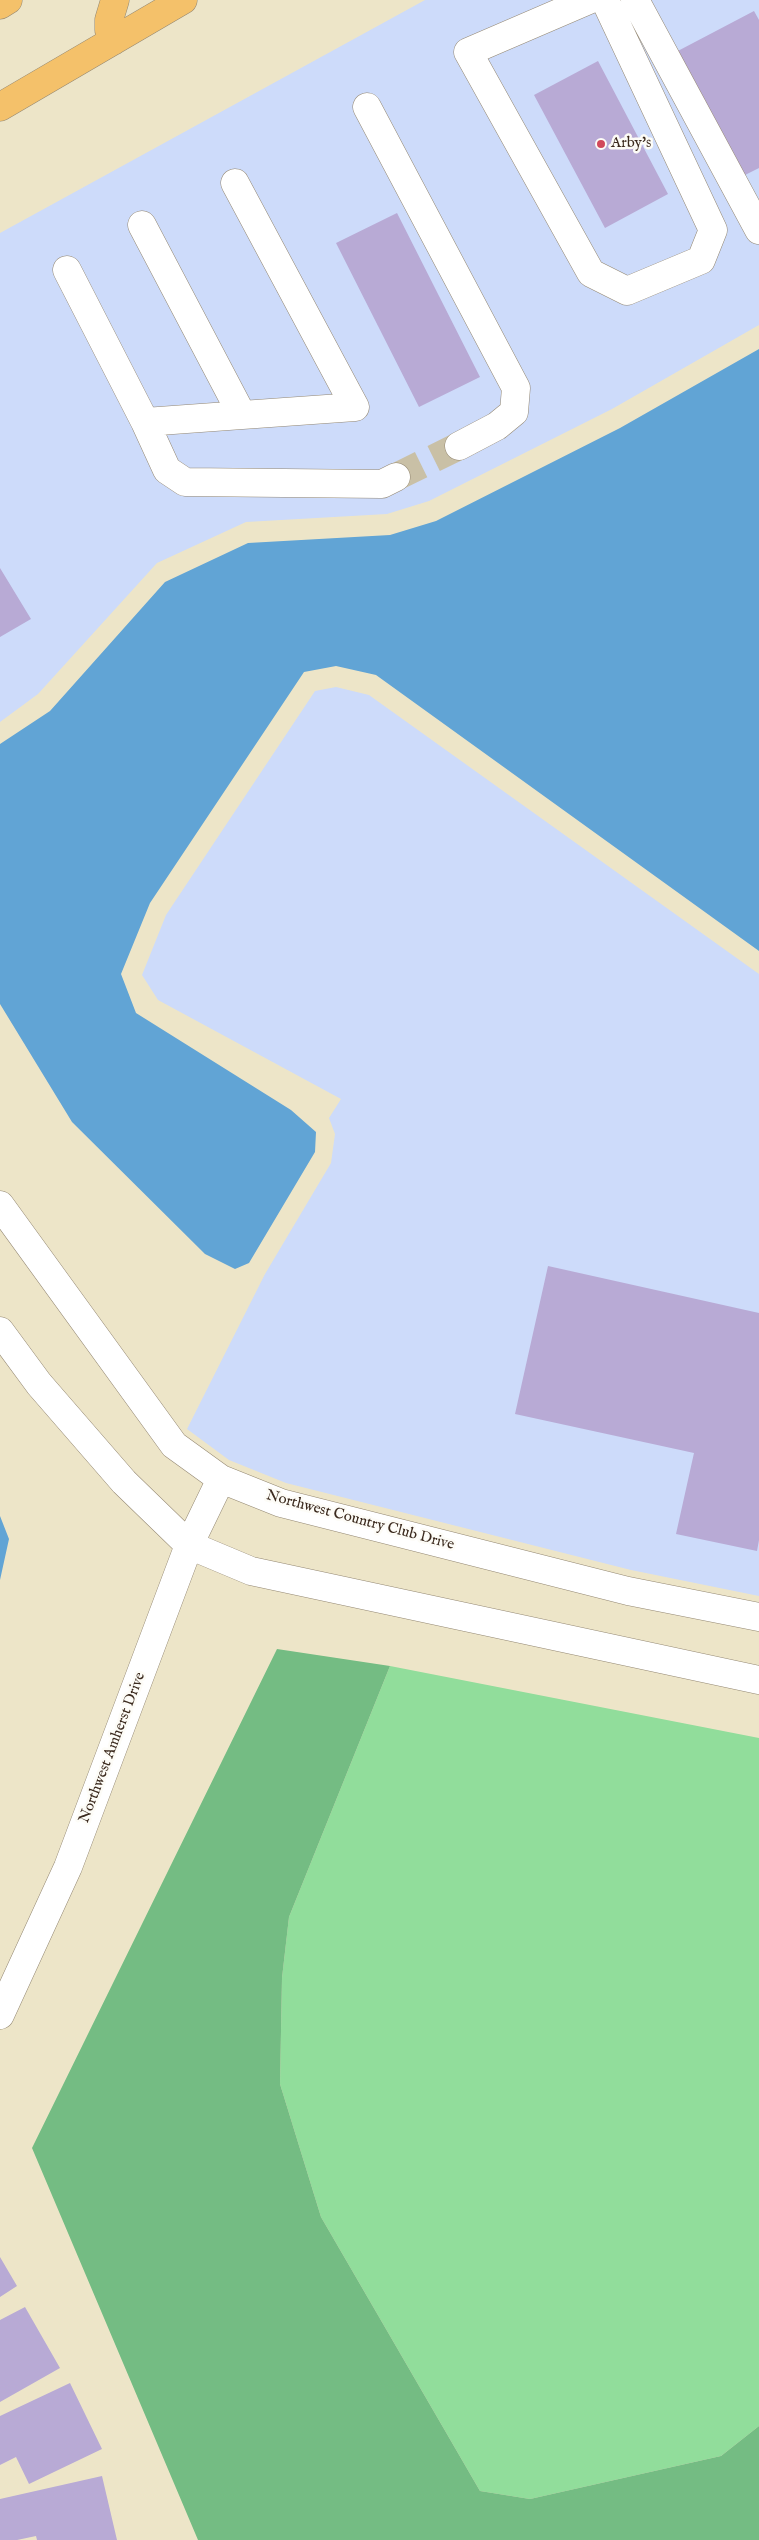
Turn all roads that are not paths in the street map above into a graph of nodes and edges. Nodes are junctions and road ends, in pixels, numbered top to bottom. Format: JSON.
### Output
{"nodes":[{"id":1,"x":8,"y":0,"type":"edge"},
{"id":2,"x":115,"y":0,"type":"edge"},
{"id":3,"x":183,"y":0,"type":"edge"},
{"id":4,"x":589,"y":0,"type":"edge"},
{"id":5,"x":605,"y":0,"type":"edge"},
{"id":6,"x":635,"y":0,"type":"edge"},
{"id":7,"x":0,"y":5,"type":"edge"},
{"id":8,"x":113,"y":41,"type":"junction"},
{"id":9,"x":0,"y":107,"type":"edge"},
{"id":10,"x":367,"y":107,"type":"dead end"},
{"id":11,"x":235,"y":183,"type":"dead end"},
{"id":12,"x":142,"y":225,"type":"dead end"},
{"id":13,"x":759,"y":230,"type":"edge"},
{"id":14,"x":67,"y":270,"type":"dead end"},
{"id":15,"x":242,"y":414,"type":"junction"},
{"id":16,"x":145,"y":422,"type":"junction"},
{"id":17,"x":460,"y":446,"type":"tunnel mouth"},
{"id":18,"x":396,"y":477,"type":"tunnel mouth"},
{"id":19,"x":0,"y":1206,"type":"edge"},
{"id":20,"x":0,"y":1331,"type":"edge"},
{"id":21,"x":221,"y":1479,"type":"junction"},
{"id":22,"x":189,"y":1545,"type":"junction"},
{"id":23,"x":759,"y":1618,"type":"edge"},
{"id":24,"x":759,"y":1680,"type":"edge"},
{"id":25,"x":0,"y":2015,"type":"edge"}],
"edges":[{"from":1,"to":7,"type":"main road"},
{"from":2,"to":8,"type":"main road"},
{"from":3,"to":8,"type":"main road"},
{"from":4,"to":5,"type":"street"},
{"from":6,"to":13,"type":"street"},
{"from":8,"to":9,"type":"main road"},
{"from":10,"to":17,"type":"street"},
{"from":11,"to":15,"type":"street"},
{"from":12,"to":15,"type":"street"},
{"from":14,"to":16,"type":"street"},
{"from":15,"to":16,"type":"street"},
{"from":16,"to":18,"type":"street"},
{"from":19,"to":21,"type":"street","name":"Northwest Country Club Drive"},
{"from":20,"to":22,"type":"street"},
{"from":21,"to":22,"type":"street","name":"Northwest Amherst Drive"},
{"from":21,"to":23,"type":"street","name":"Northwest Country Club Drive"},
{"from":22,"to":24,"type":"street"},
{"from":22,"to":25,"type":"street","name":"Northwest Amherst Drive"}]}
